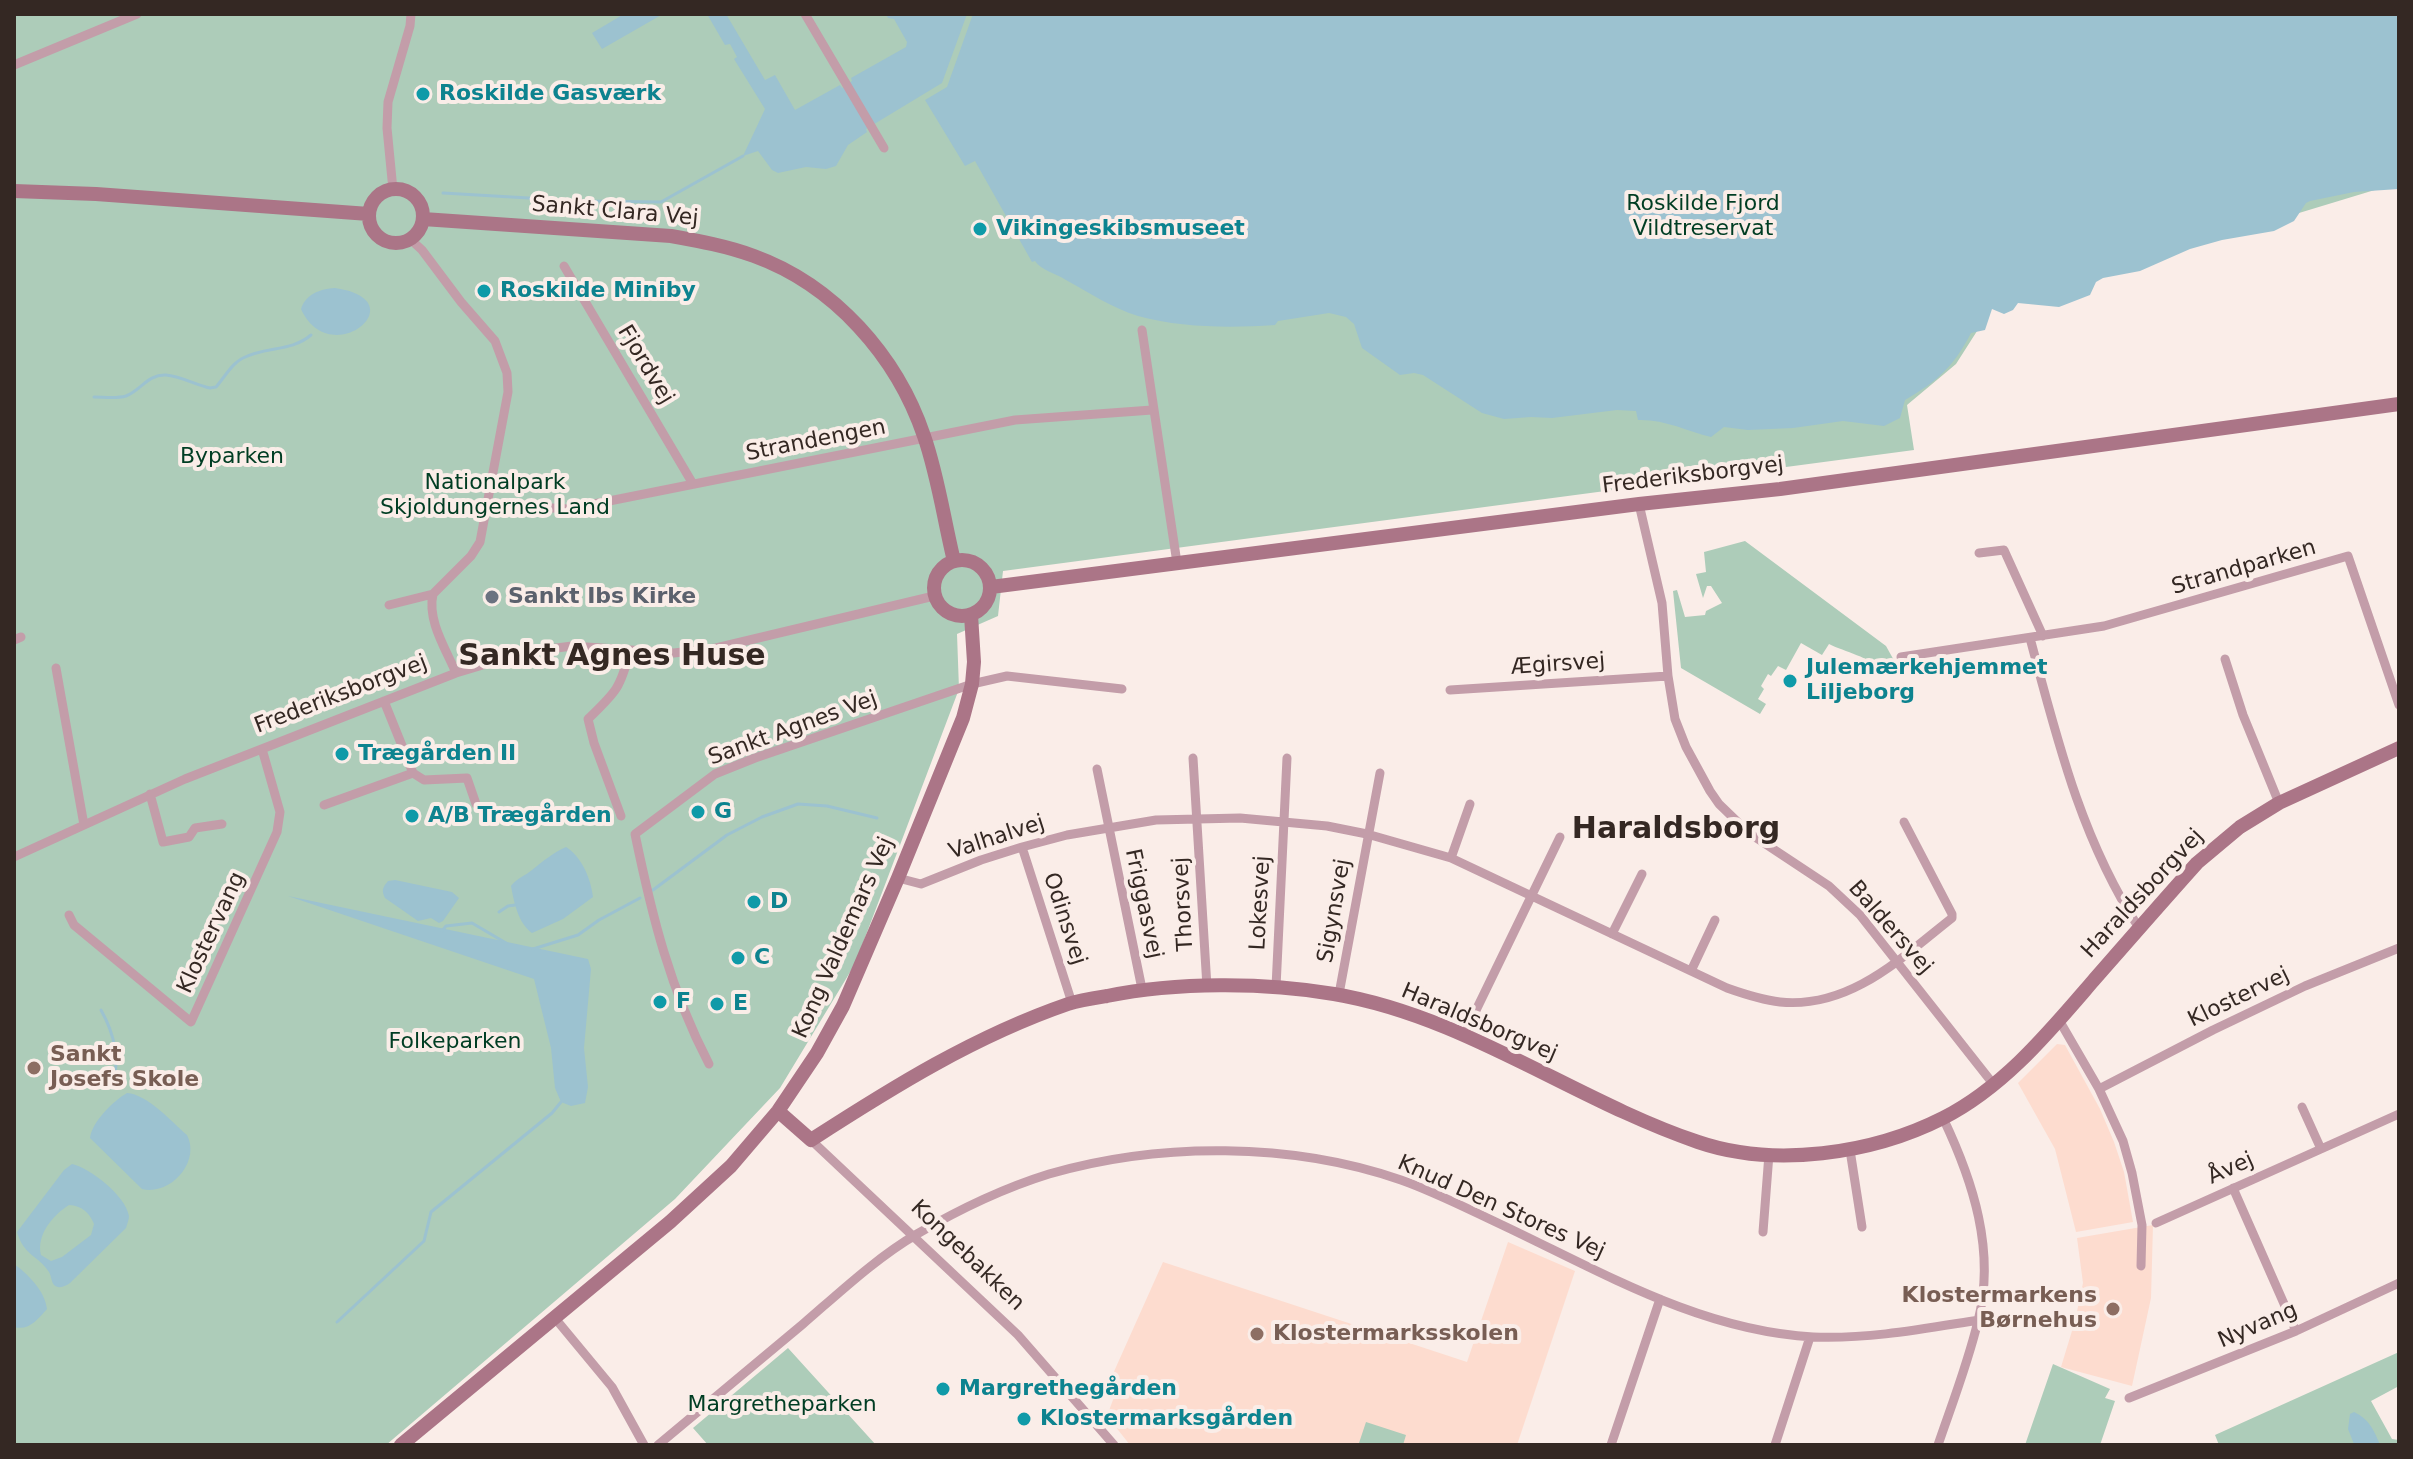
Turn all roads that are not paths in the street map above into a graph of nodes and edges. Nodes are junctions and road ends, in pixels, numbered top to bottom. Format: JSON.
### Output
{"nodes":[{"id":1,"x":137,"y":14,"type":"edge"},
{"id":2,"x":411,"y":14,"type":"edge"},
{"id":3,"x":805,"y":14,"type":"edge"},
{"id":4,"x":14,"y":65,"type":"edge"},
{"id":5,"x":884,"y":148,"type":"dead end"},
{"id":6,"x":393,"y":190,"type":"junction"},
{"id":7,"x":14,"y":191,"type":"edge"},
{"id":8,"x":369,"y":214,"type":"junction"},
{"id":9,"x":423,"y":219,"type":"junction"},
{"id":10,"x":410,"y":239,"type":"junction"},
{"id":11,"x":564,"y":266,"type":"dead end"},
{"id":12,"x":1142,"y":330,"type":"dead end"},
{"id":13,"x":2399,"y":404,"type":"edge"},
{"id":14,"x":1152,"y":410,"type":"junction"},
{"id":15,"x":925,"y":437,"type":"junction"},
{"id":16,"x":693,"y":484,"type":"junction"},
{"id":17,"x":487,"y":504,"type":"junction"},
{"id":18,"x":1639,"y":504,"type":"junction"},
{"id":19,"x":1979,"y":553,"type":"dead end"},
{"id":20,"x":954,"y":561,"type":"junction"},
{"id":21,"x":1177,"y":563,"type":"junction"},
{"id":22,"x":991,"y":587,"type":"junction"},
{"id":23,"x":433,"y":594,"type":"junction"},
{"id":24,"x":934,"y":596,"type":"junction"},
{"id":25,"x":389,"y":605,"type":"dead end"},
{"id":26,"x":971,"y":615,"type":"junction"},
{"id":27,"x":2043,"y":636,"type":"junction"},
{"id":28,"x":2030,"y":638,"type":"junction"},
{"id":29,"x":630,"y":651,"type":"junction"},
{"id":30,"x":1901,"y":657,"type":"dead end"},
{"id":31,"x":2225,"y":659,"type":"dead end"},
{"id":32,"x":56,"y":668,"type":"dead end"},
{"id":33,"x":456,"y":673,"type":"junction"},
{"id":34,"x":1668,"y":676,"type":"junction"},
{"id":35,"x":972,"y":684,"type":"junction"},
{"id":36,"x":1122,"y":689,"type":"dead end"},
{"id":37,"x":1450,"y":690,"type":"dead end"},
{"id":38,"x":384,"y":701,"type":"junction"},
{"id":39,"x":2399,"y":705,"type":"edge"},
{"id":40,"x":2399,"y":748,"type":"edge"},
{"id":41,"x":262,"y":749,"type":"junction"},
{"id":42,"x":1193,"y":758,"type":"dead end"},
{"id":43,"x":1287,"y":758,"type":"dead end"},
{"id":44,"x":1097,"y":769,"type":"dead end"},
{"id":45,"x":413,"y":773,"type":"junction"},
{"id":46,"x":1380,"y":773,"type":"dead end"},
{"id":47,"x":150,"y":794,"type":"junction"},
{"id":48,"x":2279,"y":803,"type":"junction"},
{"id":49,"x":476,"y":804,"type":"dead end"},
{"id":50,"x":1470,"y":804,"type":"dead end"},
{"id":51,"x":324,"y":805,"type":"dead end"},
{"id":52,"x":621,"y":816,"type":"dead end"},
{"id":53,"x":1197,"y":818,"type":"junction"},
{"id":54,"x":1283,"y":821,"type":"junction"},
{"id":55,"x":1904,"y":822,"type":"dead end"},
{"id":56,"x":222,"y":824,"type":"dead end"},
{"id":57,"x":84,"y":825,"type":"junction"},
{"id":58,"x":1108,"y":827,"type":"junction"},
{"id":59,"x":1367,"y":834,"type":"junction"},
{"id":60,"x":1560,"y":837,"type":"dead end"},
{"id":61,"x":1022,"y":847,"type":"junction"},
{"id":62,"x":14,"y":857,"type":"edge"},
{"id":63,"x":1451,"y":858,"type":"junction"},
{"id":64,"x":1642,"y":874,"type":"dead end"},
{"id":65,"x":898,"y":878,"type":"junction"},
{"id":66,"x":1531,"y":896,"type":"junction"},
{"id":67,"x":69,"y":915,"type":"dead end"},
{"id":68,"x":1715,"y":920,"type":"dead end"},
{"id":69,"x":2139,"y":928,"type":"junction"},
{"id":70,"x":1612,"y":934,"type":"junction"},
{"id":71,"x":2399,"y":948,"type":"edge"},
{"id":72,"x":1897,"y":961,"type":"junction"},
{"id":73,"x":1691,"y":971,"type":"junction"},
{"id":74,"x":1207,"y":987,"type":"junction"},
{"id":75,"x":1276,"y":987,"type":"junction"},
{"id":76,"x":1142,"y":989,"type":"junction"},
{"id":77,"x":1339,"y":994,"type":"junction"},
{"id":78,"x":1072,"y":1003,"type":"junction"},
{"id":79,"x":2059,"y":1020,"type":"junction"},
{"id":80,"x":1464,"y":1035,"type":"junction"},
{"id":81,"x":709,"y":1064,"type":"dead end"},
{"id":82,"x":1994,"y":1085,"type":"junction"},
{"id":83,"x":2099,"y":1089,"type":"junction"},
{"id":84,"x":2302,"y":1107,"type":"dead end"},
{"id":85,"x":778,"y":1111,"type":"junction"},
{"id":86,"x":2399,"y":1114,"type":"edge"},
{"id":87,"x":1943,"y":1118,"type":"junction"},
{"id":88,"x":811,"y":1140,"type":"junction"},
{"id":89,"x":2321,"y":1149,"type":"junction"},
{"id":90,"x":1850,"y":1150,"type":"junction"},
{"id":91,"x":1769,"y":1154,"type":"junction"},
{"id":92,"x":2233,"y":1188,"type":"junction"},
{"id":93,"x":2156,"y":1223,"type":"dead end"},
{"id":94,"x":1862,"y":1227,"type":"dead end"},
{"id":95,"x":1763,"y":1232,"type":"dead end"},
{"id":96,"x":914,"y":1235,"type":"junction"},
{"id":97,"x":2141,"y":1266,"type":"dead end"},
{"id":98,"x":2399,"y":1283,"type":"edge"},
{"id":99,"x":1660,"y":1299,"type":"junction"},
{"id":100,"x":554,"y":1317,"type":"junction"},
{"id":101,"x":1979,"y":1320,"type":"junction"},
{"id":102,"x":2296,"y":1331,"type":"junction"},
{"id":103,"x":1810,"y":1337,"type":"junction"},
{"id":104,"x":2129,"y":1398,"type":"dead end"},
{"id":105,"x":401,"y":1445,"type":"edge"},
{"id":106,"x":644,"y":1445,"type":"edge"},
{"id":107,"x":658,"y":1445,"type":"edge"},
{"id":108,"x":1114,"y":1445,"type":"edge"},
{"id":109,"x":1611,"y":1445,"type":"edge"},
{"id":110,"x":1775,"y":1445,"type":"edge"},
{"id":111,"x":1938,"y":1445,"type":"edge"}],
"edges":[{"from":1,"to":4,"type":"street"},
{"from":2,"to":6,"type":"street"},
{"from":3,"to":5,"type":"street"},
{"from":6,"to":8,"type":"street"},
{"from":6,"to":9,"type":"street"},
{"from":7,"to":8,"type":"street"},
{"from":8,"to":10,"type":"street"},
{"from":9,"to":10,"type":"street"},
{"from":9,"to":15,"type":"street","name":"Sankt Clara Vej"},
{"from":10,"to":17,"type":"street"},
{"from":11,"to":16,"type":"street","name":"Fjordvej"},
{"from":12,"to":14,"type":"street"},
{"from":13,"to":18,"type":"street","name":"Frederiksborgvej"},
{"from":14,"to":15,"type":"street","name":"Strandengen"},
{"from":14,"to":21,"type":"street"},
{"from":15,"to":16,"type":"street","name":"Strandengen"},
{"from":15,"to":20,"type":"street","name":"Sankt Clara Vej"},
{"from":16,"to":17,"type":"street","name":"Strandengen"},
{"from":17,"to":23,"type":"street"},
{"from":18,"to":21,"type":"street","name":"Frederiksborgvej"},
{"from":18,"to":34,"type":"street","name":"Baldersvej"},
{"from":19,"to":27,"type":"street"},
{"from":20,"to":22,"type":"street"},
{"from":20,"to":24,"type":"street"},
{"from":21,"to":22,"type":"street","name":"Frederiksborgvej"},
{"from":22,"to":26,"type":"street"},
{"from":23,"to":25,"type":"street"},
{"from":23,"to":33,"type":"street"},
{"from":24,"to":26,"type":"street"},
{"from":24,"to":29,"type":"street","name":"Frederiksborgvej"},
{"from":26,"to":35,"type":"street","name":"Kong Valdemars Vej"},
{"from":27,"to":28,"type":"street","name":"Strandparken"},
{"from":27,"to":39,"type":"street","name":"Strandparken"},
{"from":28,"to":30,"type":"street","name":"Strandparken"},
{"from":28,"to":69,"type":"street"},
{"from":29,"to":33,"type":"street","name":"Frederiksborgvej"},
{"from":29,"to":52,"type":"street"},
{"from":31,"to":48,"type":"street"},
{"from":32,"to":57,"type":"street"},
{"from":33,"to":38,"type":"street","name":"Frederiksborgvej"},
{"from":34,"to":37,"type":"street","name":"Ægirsvej"},
{"from":34,"to":72,"type":"street","name":"Baldersvej"},
{"from":35,"to":36,"type":"street","name":"Sankt Agnes Vej"},
{"from":35,"to":65,"type":"street","name":"Kong Valdemars Vej"},
{"from":35,"to":81,"type":"street","name":"Sankt Agnes Vej"},
{"from":38,"to":41,"type":"street","name":"Frederiksborgvej"},
{"from":38,"to":45,"type":"street"},
{"from":40,"to":48,"type":"street","name":"Haraldsborgvej"},
{"from":41,"to":47,"type":"street","name":"Frederiksborgvej"},
{"from":41,"to":67,"type":"street","name":"Klostervang"},
{"from":42,"to":53,"type":"street"},
{"from":43,"to":54,"type":"street"},
{"from":44,"to":58,"type":"street"},
{"from":45,"to":49,"type":"street"},
{"from":45,"to":51,"type":"street"},
{"from":46,"to":59,"type":"street"},
{"from":47,"to":56,"type":"street"},
{"from":47,"to":57,"type":"street","name":"Frederiksborgvej"},
{"from":48,"to":69,"type":"street","name":"Haraldsborgvej"},
{"from":50,"to":63,"type":"street"},
{"from":53,"to":54,"type":"street","name":"Valhalvej"},
{"from":53,"to":58,"type":"street","name":"Valhalvej"},
{"from":53,"to":74,"type":"street","name":"Thorsvej"},
{"from":54,"to":59,"type":"street","name":"Valhalvej"},
{"from":54,"to":75,"type":"street","name":"Lokesvej"},
{"from":55,"to":72,"type":"street","name":"Valhalvej"},
{"from":57,"to":62,"type":"street","name":"Frederiksborgvej"},
{"from":58,"to":61,"type":"street","name":"Valhalvej"},
{"from":58,"to":76,"type":"street","name":"Friggasvej"},
{"from":59,"to":63,"type":"street","name":"Valhalvej"},
{"from":59,"to":77,"type":"street","name":"Sigynsvej"},
{"from":60,"to":66,"type":"street"},
{"from":61,"to":65,"type":"street","name":"Valhalvej"},
{"from":61,"to":78,"type":"street","name":"Odinsvej"},
{"from":63,"to":66,"type":"street","name":"Valhalvej"},
{"from":64,"to":70,"type":"street"},
{"from":65,"to":85,"type":"street","name":"Kong Valdemars Vej"},
{"from":66,"to":70,"type":"street","name":"Valhalvej"},
{"from":66,"to":80,"type":"street"},
{"from":68,"to":73,"type":"street"},
{"from":69,"to":79,"type":"street","name":"Haraldsborgvej"},
{"from":70,"to":73,"type":"street","name":"Valhalvej"},
{"from":71,"to":83,"type":"street","name":"Klostervej"},
{"from":72,"to":73,"type":"street","name":"Valhalvej"},
{"from":72,"to":82,"type":"street","name":"Baldersvej"},
{"from":74,"to":75,"type":"street","name":"Haraldsborgvej"},
{"from":74,"to":76,"type":"street","name":"Haraldsborgvej"},
{"from":75,"to":77,"type":"street","name":"Haraldsborgvej"},
{"from":76,"to":78,"type":"street","name":"Haraldsborgvej"},
{"from":77,"to":80,"type":"street","name":"Haraldsborgvej"},
{"from":78,"to":88,"type":"street","name":"Haraldsborgvej"},
{"from":79,"to":82,"type":"street","name":"Haraldsborgvej"},
{"from":79,"to":83,"type":"street"},
{"from":80,"to":91,"type":"street","name":"Haraldsborgvej"},
{"from":82,"to":87,"type":"street","name":"Haraldsborgvej"},
{"from":83,"to":97,"type":"street"},
{"from":84,"to":89,"type":"street"},
{"from":85,"to":88,"type":"street","name":"Kongebakken"},
{"from":85,"to":100,"type":"street","name":"Kong Valdemars Vej"},
{"from":86,"to":89,"type":"street","name":"Åvej"},
{"from":87,"to":90,"type":"street","name":"Haraldsborgvej"},
{"from":87,"to":101,"type":"street"},
{"from":88,"to":96,"type":"street","name":"Kongebakken"},
{"from":89,"to":92,"type":"street","name":"Åvej"},
{"from":90,"to":91,"type":"street","name":"Haraldsborgvej"},
{"from":90,"to":94,"type":"street"},
{"from":91,"to":95,"type":"street"},
{"from":92,"to":93,"type":"street","name":"Åvej"},
{"from":92,"to":102,"type":"street"},
{"from":96,"to":99,"type":"street","name":"Knud Den Stores Vej"},
{"from":96,"to":107,"type":"street","name":"Knud Den Stores Vej"},
{"from":96,"to":108,"type":"street","name":"Kongebakken"},
{"from":98,"to":102,"type":"street","name":"Nyvang"},
{"from":99,"to":103,"type":"street","name":"Knud Den Stores Vej"},
{"from":99,"to":109,"type":"street"},
{"from":100,"to":105,"type":"street","name":"Kong Valdemars Vej"},
{"from":100,"to":106,"type":"street"},
{"from":101,"to":103,"type":"street","name":"Knud Den Stores Vej"},
{"from":101,"to":111,"type":"street"},
{"from":102,"to":104,"type":"street","name":"Nyvang"},
{"from":103,"to":110,"type":"street"}]}
